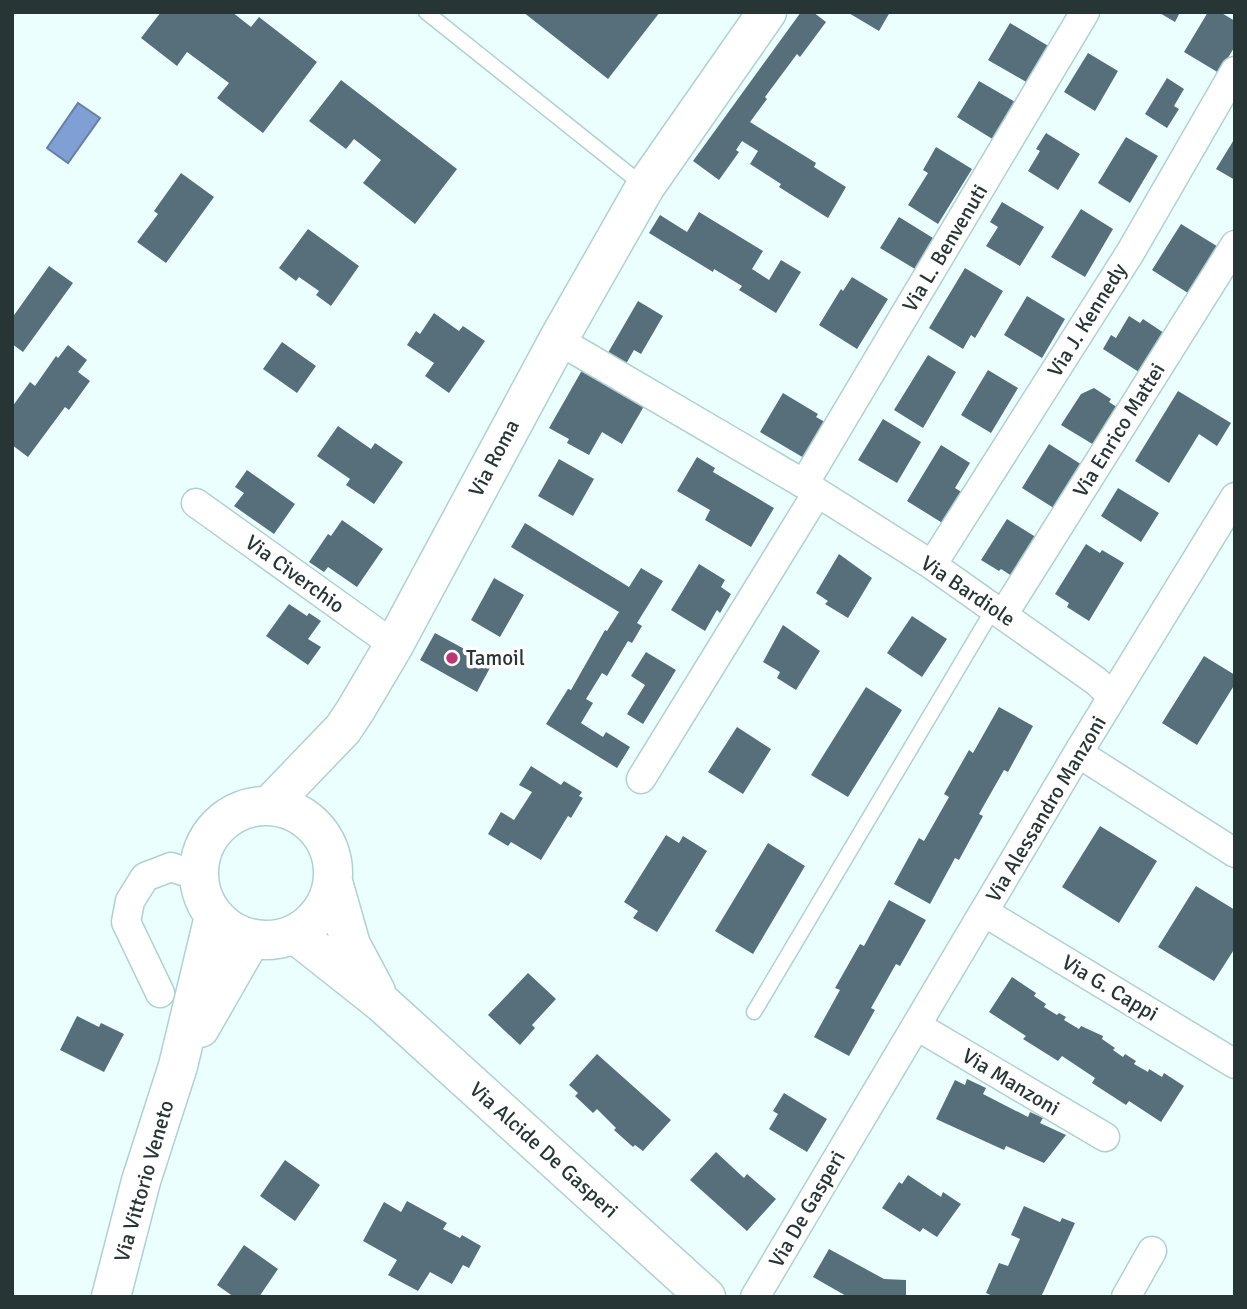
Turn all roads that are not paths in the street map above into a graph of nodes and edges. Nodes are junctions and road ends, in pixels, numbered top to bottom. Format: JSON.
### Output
{"nodes":[{"id":1,"x":426,"y":12,"type":"edge"},
{"id":2,"x":767,"y":12,"type":"edge"},
{"id":3,"x":1085,"y":12,"type":"edge"},
{"id":4,"x":1235,"y":71,"type":"edge"},
{"id":5,"x":645,"y":187,"type":"junction"},
{"id":6,"x":1235,"y":245,"type":"edge"},
{"id":7,"x":558,"y":340,"type":"junction"},
{"id":8,"x":811,"y":489,"type":"junction"},
{"id":9,"x":1235,"y":497,"type":"edge"},
{"id":10,"x":195,"y":503,"type":"dead end"},
{"id":11,"x":932,"y":565,"type":"junction"},
{"id":12,"x":998,"y":612,"type":"junction"},
{"id":13,"x":394,"y":645,"type":"junction"},
{"id":14,"x":1112,"y":696,"type":"junction"},
{"id":15,"x":343,"y":729,"type":"junction"},
{"id":16,"x":1078,"y":753,"type":"junction"},
{"id":17,"x":641,"y":779,"type":"dead end"},
{"id":18,"x":269,"y":806,"type":"junction"},
{"id":19,"x":310,"y":822,"type":"junction"},
{"id":20,"x":1235,"y":853,"type":"edge"},
{"id":21,"x":198,"y":876,"type":"junction"},
{"id":22,"x":333,"y":882,"type":"junction"},
{"id":23,"x":984,"y":912,"type":"junction"},
{"id":24,"x":214,"y":916,"type":"junction"},
{"id":25,"x":295,"y":934,"type":"junction"},
{"id":26,"x":251,"y":939,"type":"junction"},
{"id":27,"x":160,"y":993,"type":"dead end"},
{"id":28,"x":382,"y":1003,"type":"junction"},
{"id":29,"x":754,"y":1012,"type":"dead end"},
{"id":30,"x":917,"y":1026,"type":"junction"},
{"id":31,"x":1235,"y":1063,"type":"edge"},
{"id":32,"x":178,"y":1066,"type":"junction"},
{"id":33,"x":858,"y":1122,"type":"joint"},
{"id":34,"x":1105,"y":1138,"type":"dead end"},
{"id":35,"x":1152,"y":1251,"type":"dead end"},
{"id":36,"x":111,"y":1297,"type":"edge"},
{"id":37,"x":706,"y":1297,"type":"edge"},
{"id":38,"x":755,"y":1297,"type":"edge"},
{"id":39,"x":1126,"y":1297,"type":"edge"}],
"edges":[{"from":1,"to":5,"type":"lane"},
{"from":2,"to":5,"type":"main road","name":"Via Roma"},
{"from":3,"to":8,"type":"street","name":"Via L. Benvenuti"},
{"from":4,"to":11,"type":"street","name":"Via J. Kennedy"},
{"from":5,"to":7,"type":"main road","name":"Via Roma"},
{"from":6,"to":12,"type":"street","name":"Via Enrico Mattei"},
{"from":7,"to":8,"type":"street","name":"Via Bardiole"},
{"from":7,"to":13,"type":"main road","name":"Via Roma"},
{"from":8,"to":11,"type":"street","name":"Via Bardiole"},
{"from":8,"to":17,"type":"street"},
{"from":9,"to":14,"type":"street","name":"Via Alessandro Manzoni"},
{"from":10,"to":13,"type":"street","name":"Via Civerchio"},
{"from":11,"to":12,"type":"street","name":"Via Bardiole"},
{"from":12,"to":14,"type":"street","name":"Via Bardiole"},
{"from":12,"to":29,"type":"lane"},
{"from":13,"to":15,"type":"main road","name":"Via Roma"},
{"from":14,"to":16,"type":"street","name":"Via Alessandro Manzoni"},
{"from":15,"to":18,"type":"main road"},
{"from":15,"to":19,"type":"main road"},
{"from":16,"to":20,"type":"street"},
{"from":16,"to":23,"type":"street","name":"Via Alessandro Manzoni"},
{"from":18,"to":19,"type":"main road"},
{"from":18,"to":21,"type":"main road"},
{"from":19,"to":22,"type":"main road"},
{"from":21,"to":24,"type":"main road"},
{"from":21,"to":27,"type":"street"},
{"from":22,"to":25,"type":"main road"},
{"from":22,"to":28,"type":"main road","name":"Via Alcide De Gasperi"},
{"from":23,"to":30,"type":"street","name":"Via Alessandro Manzoni"},
{"from":23,"to":31,"type":"street","name":"Via G. Cappi"},
{"from":24,"to":26,"type":"main road"},
{"from":24,"to":32,"type":"main road"},
{"from":25,"to":26,"type":"main road"},
{"from":25,"to":28,"type":"main road","name":"Via Alcide De Gasperi"},
{"from":26,"to":32,"type":"main road"},
{"from":28,"to":37,"type":"main road","name":"Via Alcide De Gasperi"},
{"from":30,"to":33,"type":"street","name":"Via Alessandro Manzoni"},
{"from":30,"to":34,"type":"street","name":"Via Manzoni"},
{"from":32,"to":36,"type":"main road","name":"Via Vittorio Veneto"},
{"from":33,"to":38,"type":"street","name":"Via De Gasperi"},
{"from":35,"to":39,"type":"street"}]}
